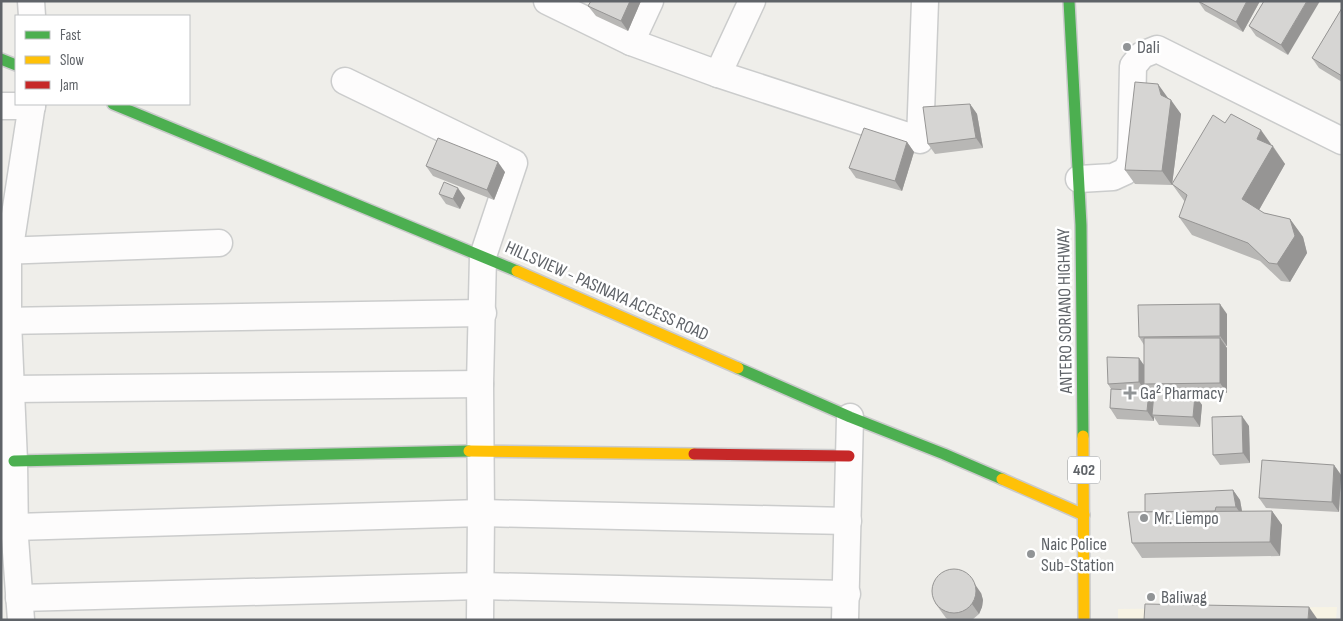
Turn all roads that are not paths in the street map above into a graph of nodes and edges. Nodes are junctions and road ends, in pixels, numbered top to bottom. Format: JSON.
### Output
{"nodes":[{"id":1,"x":31,"y":1,"type":"edge"},
{"id":2,"x":650,"y":1,"type":"edge"},
{"id":3,"x":752,"y":1,"type":"edge"},
{"id":4,"x":925,"y":1,"type":"edge"},
{"id":5,"x":1069,"y":1,"type":"edge"},
{"id":6,"x":551,"y":2,"type":"edge"},
{"id":7,"x":32,"y":15,"type":"edge"},
{"id":8,"x":631,"y":42,"type":"junction"},
{"id":9,"x":1,"y":59,"type":"edge"},
{"id":10,"x":15,"y":64,"type":"edge"},
{"id":11,"x":718,"y":74,"type":"junction"},
{"id":12,"x":345,"y":81,"type":"dead end"},
{"id":13,"x":32,"y":105,"type":"edge"},
{"id":14,"x":116,"y":105,"type":"edge"},
{"id":15,"x":1,"y":106,"type":"edge"},
{"id":16,"x":1342,"y":141,"type":"edge"},
{"id":17,"x":11,"y":172,"type":"edge"},
{"id":18,"x":1079,"y":179,"type":"junction"},
{"id":19,"x":219,"y":243,"type":"dead end"},
{"id":20,"x":5,"y":251,"type":"edge"},
{"id":21,"x":483,"y":256,"type":"junction"},
{"id":22,"x":483,"y":313,"type":"junction"},
{"id":23,"x":5,"y":321,"type":"edge"},
{"id":24,"x":480,"y":384,"type":"junction"},
{"id":25,"x":8,"y":395,"type":"edge"},
{"id":26,"x":850,"y":417,"type":"junction"},
{"id":27,"x":481,"y":451,"type":"junction"},
{"id":28,"x":849,"y":456,"type":"junction"},
{"id":29,"x":10,"y":468,"type":"edge"},
{"id":30,"x":481,"y":513,"type":"junction"},
{"id":31,"x":1084,"y":515,"type":"junction"},
{"id":32,"x":848,"y":521,"type":"junction"},
{"id":33,"x":10,"y":534,"type":"edge"},
{"id":34,"x":480,"y":586,"type":"junction"},
{"id":35,"x":846,"y":594,"type":"junction"},
{"id":36,"x":15,"y":607,"type":"edge"},
{"id":37,"x":480,"y":620,"type":"edge"},
{"id":38,"x":845,"y":620,"type":"edge"},
{"id":39,"x":1084,"y":620,"type":"edge"}],
"edges":[{"from":1,"to":7,"type":"street"},
{"from":2,"to":8,"type":"street"},
{"from":3,"to":11,"type":"street"},
{"from":4,"to":11,"type":"street"},
{"from":5,"to":18,"type":"street","name":"ANTERO SORIANO HIGHWAY","number":"402"},
{"from":6,"to":8,"type":"street"},
{"from":8,"to":11,"type":"street"},
{"from":9,"to":10,"type":"street"},
{"from":12,"to":21,"type":"street"},
{"from":13,"to":15,"type":"street"},
{"from":13,"to":17,"type":"street"},
{"from":14,"to":21,"type":"street","name":"HILLSVIEW - PASINAYA ACCESS ROAD"},
{"from":16,"to":18,"type":"street"},
{"from":17,"to":20,"type":"street"},
{"from":18,"to":31,"type":"street","name":"ANTERO SORIANO HIGHWAY","number":"402"},
{"from":19,"to":20,"type":"street"},
{"from":20,"to":23,"type":"street"},
{"from":21,"to":22,"type":"street"},
{"from":21,"to":26,"type":"street","name":"HILLSVIEW - PASINAYA ACCESS ROAD"},
{"from":22,"to":23,"type":"street"},
{"from":22,"to":24,"type":"street"},
{"from":23,"to":25,"type":"street"},
{"from":24,"to":25,"type":"street"},
{"from":24,"to":27,"type":"street"},
{"from":25,"to":29,"type":"street"},
{"from":26,"to":28,"type":"street"},
{"from":26,"to":31,"type":"street","name":"HILLSVIEW - PASINAYA ACCESS ROAD"},
{"from":27,"to":28,"type":"street"},
{"from":27,"to":29,"type":"street"},
{"from":27,"to":30,"type":"street"},
{"from":28,"to":32,"type":"street"},
{"from":29,"to":33,"type":"street"},
{"from":30,"to":32,"type":"street"},
{"from":30,"to":33,"type":"street"},
{"from":30,"to":34,"type":"street"},
{"from":31,"to":39,"type":"street","name":"ANTERO SORIANO HIGHWAY","number":"402"},
{"from":32,"to":35,"type":"street"},
{"from":33,"to":36,"type":"street"},
{"from":34,"to":35,"type":"street"},
{"from":34,"to":36,"type":"street"},
{"from":34,"to":37,"type":"street"},
{"from":35,"to":38,"type":"street"}]}
